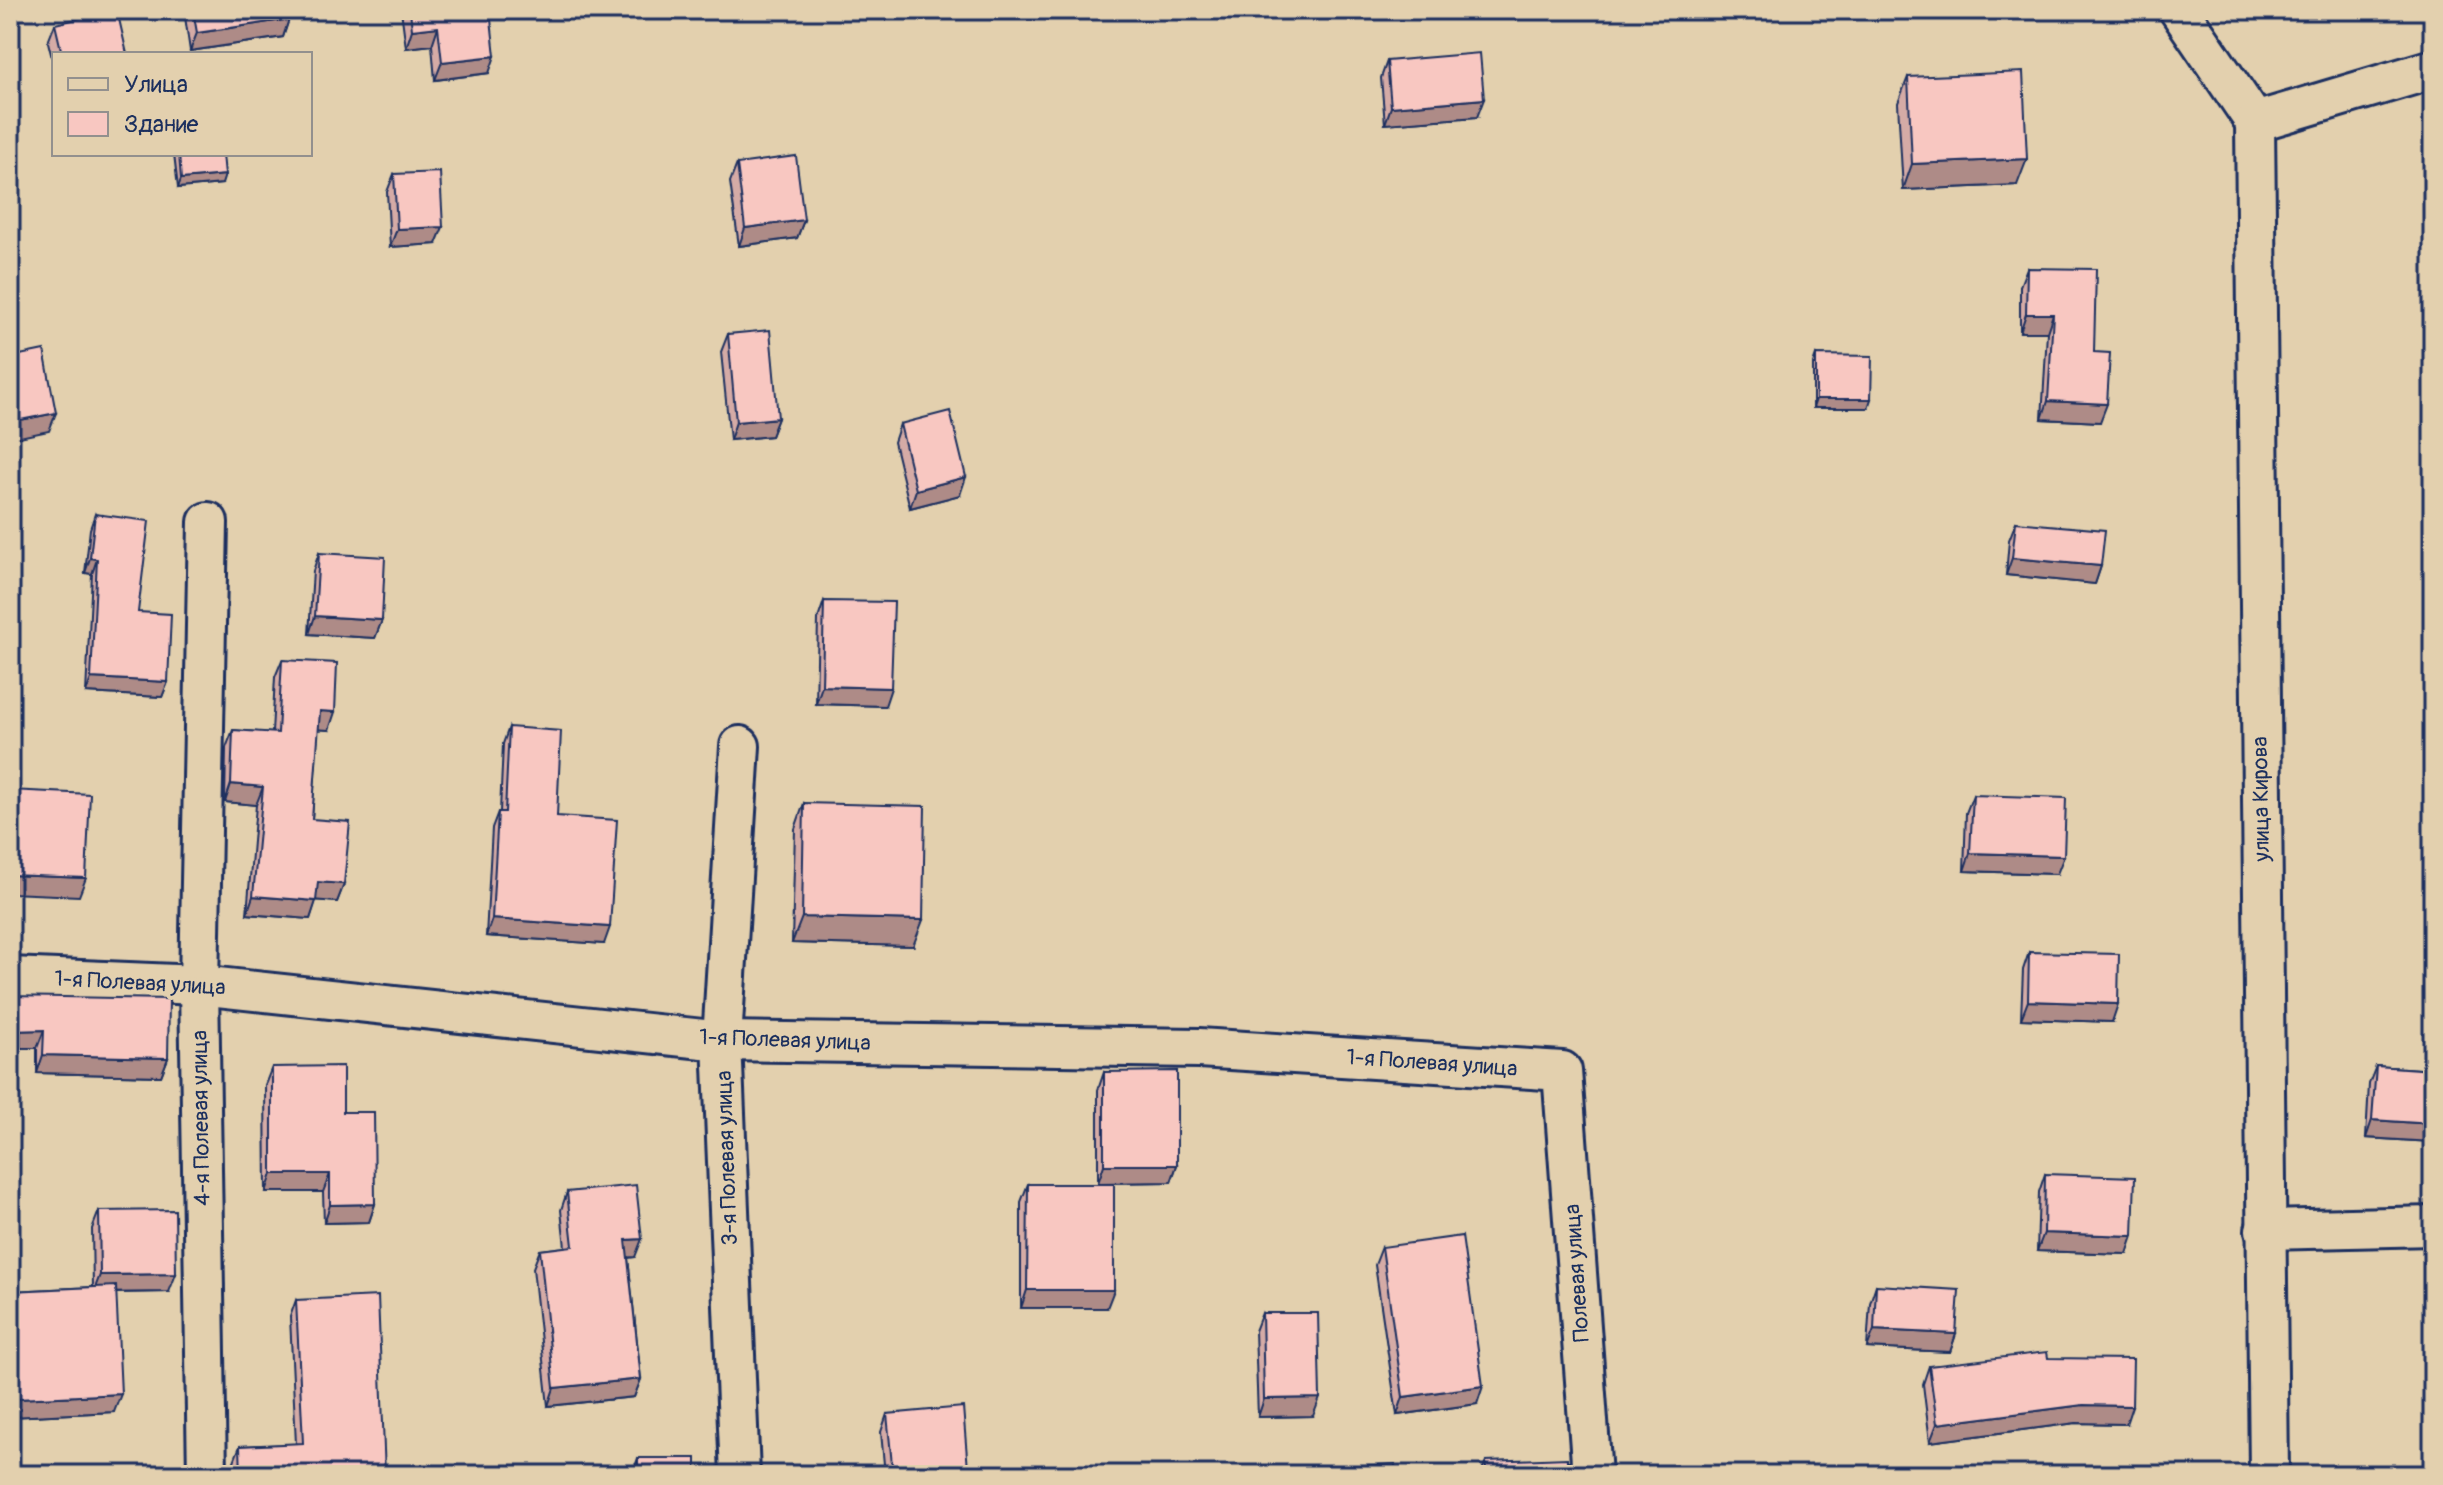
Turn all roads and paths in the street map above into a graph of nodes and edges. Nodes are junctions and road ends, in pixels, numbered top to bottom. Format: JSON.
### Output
{"nodes":[{"id":1,"x":2179,"y":10,"type":"edge"},
{"id":2,"x":2433,"y":69,"type":"edge"},
{"id":3,"x":2255,"y":122,"type":"junction"},
{"id":4,"x":208,"y":522,"type":"dead end"},
{"id":5,"x":740,"y":746,"type":"dead end"},
{"id":6,"x":10,"y":977,"type":"edge"},
{"id":7,"x":199,"y":985,"type":"junction"},
{"id":8,"x":722,"y":1041,"type":"junction"},
{"id":9,"x":1562,"y":1071,"type":"joint"},
{"id":10,"x":2433,"y":1226,"type":"edge"},
{"id":11,"x":2265,"y":1230,"type":"junction"},
{"id":12,"x":207,"y":1475,"type":"edge"},
{"id":13,"x":740,"y":1475,"type":"edge"},
{"id":14,"x":1592,"y":1475,"type":"edge"},
{"id":15,"x":2269,"y":1475,"type":"edge"}],
"edges":[{"from":1,"to":3,"type":"street"},
{"from":2,"to":3,"type":"street"},
{"from":3,"to":11,"type":"street","name":"улица Кирова"},
{"from":4,"to":7,"type":"street","name":"4-я Полевая улица"},
{"from":5,"to":8,"type":"street","name":"3-я Полевая улица"},
{"from":6,"to":7,"type":"street","name":"1-я Полевая улица"},
{"from":7,"to":8,"type":"street","name":"1-я Полевая улица"},
{"from":7,"to":12,"type":"street","name":"4-я Полевая улица"},
{"from":8,"to":9,"type":"street","name":"1-я Полевая улица"},
{"from":8,"to":13,"type":"street","name":"3-я Полевая улица"},
{"from":9,"to":14,"type":"street","name":"Полевая улица"},
{"from":10,"to":11,"type":"street"},
{"from":11,"to":15,"type":"street","name":"улица Кирова"}]}
